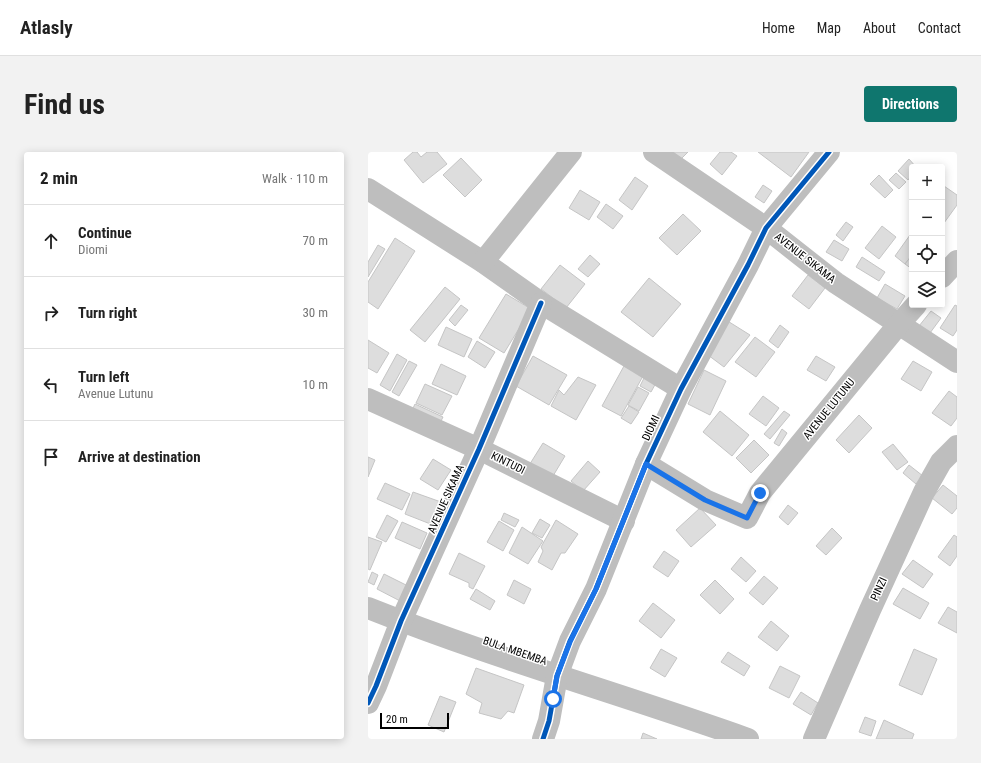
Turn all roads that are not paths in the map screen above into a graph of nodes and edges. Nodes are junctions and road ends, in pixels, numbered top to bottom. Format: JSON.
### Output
{"nodes":[{"id":1,"x":571,"y":152,"type":"edge"},
{"id":2,"x":654,"y":152,"type":"edge"},
{"id":3,"x":829,"y":152,"type":"edge"},
{"id":4,"x":368,"y":189,"type":"edge"},
{"id":5,"x":766,"y":228,"type":"junction"},
{"id":6,"x":957,"y":260,"type":"edge"},
{"id":7,"x":483,"y":262,"type":"junction"},
{"id":8,"x":945,"y":274,"type":"edge"},
{"id":9,"x":541,"y":303,"type":"junction"},
{"id":10,"x":913,"y":308,"type":"edge"},
{"id":11,"x":898,"y":325,"type":"junction"},
{"id":12,"x":957,"y":362,"type":"edge"},
{"id":13,"x":681,"y":388,"type":"junction"},
{"id":14,"x":368,"y":399,"type":"edge"},
{"id":15,"x":957,"y":446,"type":"edge"},
{"id":16,"x":479,"y":449,"type":"junction"},
{"id":17,"x":646,"y":464,"type":"junction"},
{"id":18,"x":624,"y":521,"type":"junction"},
{"id":19,"x":368,"y":608,"type":"edge"},
{"id":20,"x":401,"y":621,"type":"junction"},
{"id":21,"x":557,"y":676,"type":"junction"},
{"id":22,"x":368,"y":703,"type":"edge"},
{"id":23,"x":543,"y":739,"type":"edge"},
{"id":24,"x":748,"y":739,"type":"edge"},
{"id":25,"x":814,"y":739,"type":"edge"}],
"edges":[{"from":1,"to":7,"type":"street"},
{"from":2,"to":5,"type":"street","name":"AVENUE SIKAMA"},
{"from":3,"to":5,"type":"street","name":"DIOMI"},
{"from":4,"to":7,"type":"street"},
{"from":5,"to":11,"type":"street","name":"AVENUE SIKAMA"},
{"from":5,"to":13,"type":"street","name":"DIOMI"},
{"from":6,"to":8,"type":"street"},
{"from":7,"to":9,"type":"street"},
{"from":9,"to":13,"type":"street"},
{"from":9,"to":16,"type":"street","name":"AVENUE SIKAMA"},
{"from":10,"to":11,"type":"street","name":"AVENUE LUTUNU"},
{"from":11,"to":12,"type":"street","name":"AVENUE SIKAMA"},
{"from":11,"to":17,"type":"street","name":"AVENUE LUTUNU"},
{"from":13,"to":17,"type":"street","name":"DIOMI"},
{"from":14,"to":16,"type":"street","name":"KINTUDI"},
{"from":15,"to":25,"type":"street","name":"PINZI"},
{"from":16,"to":18,"type":"street","name":"KINTUDI"},
{"from":16,"to":20,"type":"street","name":"AVENUE SIKAMA"},
{"from":17,"to":18,"type":"street","name":"DIOMI"},
{"from":18,"to":21,"type":"street","name":"DIOMI"},
{"from":19,"to":20,"type":"street","name":"BULA MBEMBA"},
{"from":20,"to":21,"type":"street","name":"BULA MBEMBA"},
{"from":20,"to":22,"type":"street","name":"AVENUE SIKAMA"},
{"from":21,"to":23,"type":"street","name":"DIOMI"},
{"from":21,"to":24,"type":"street","name":"BULA MBEMBA"}]}
